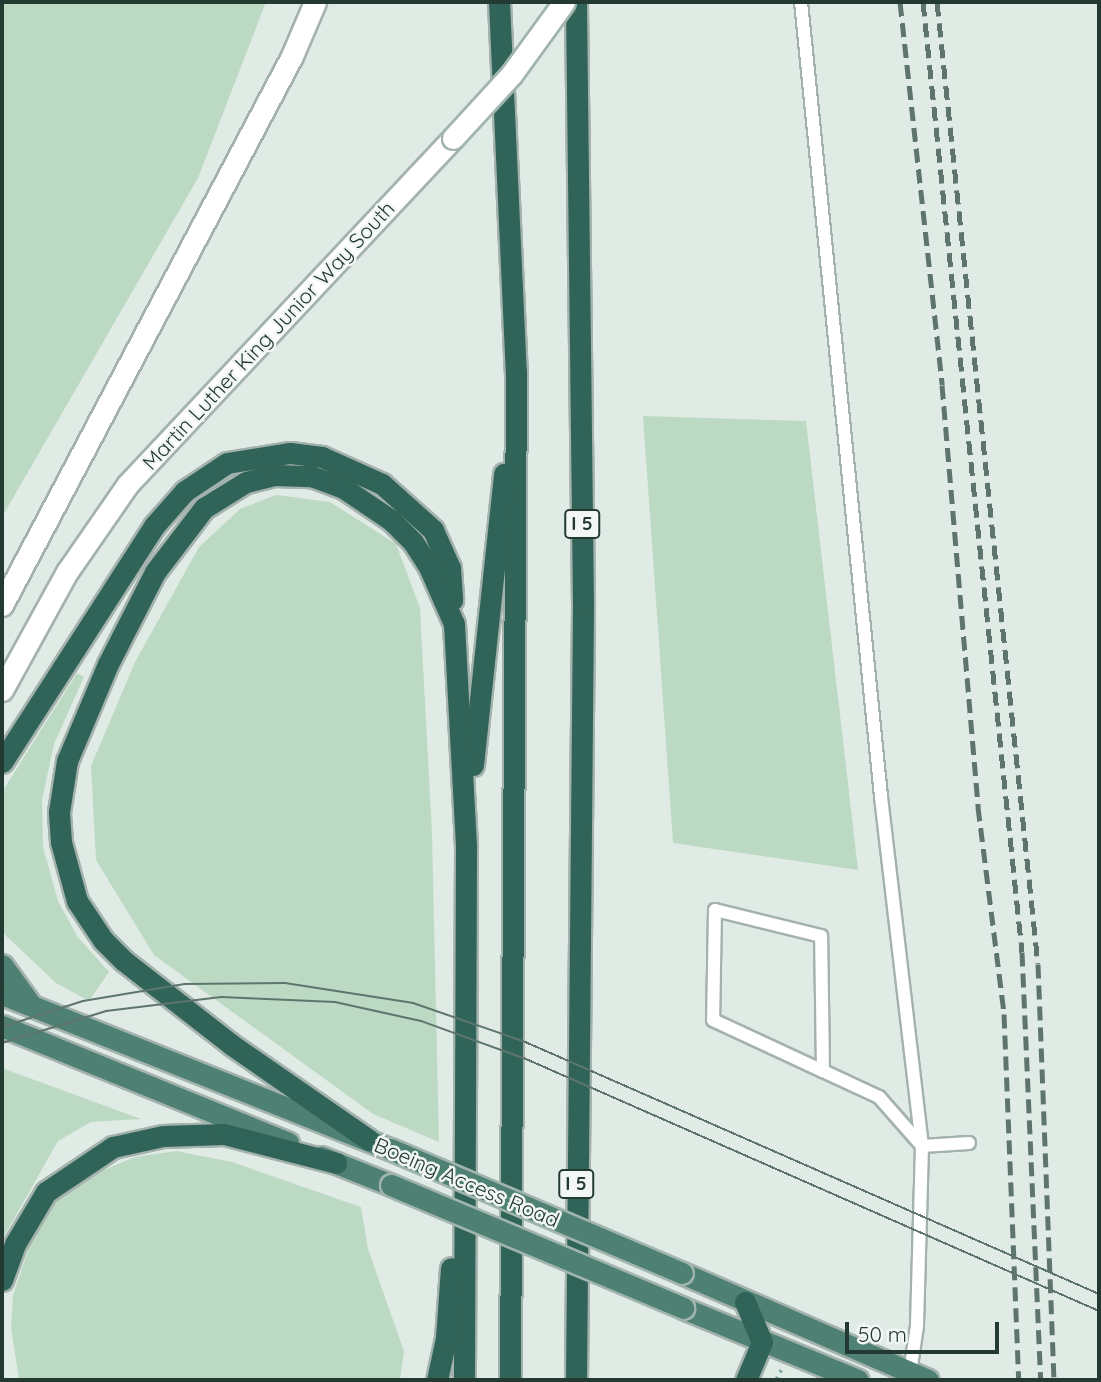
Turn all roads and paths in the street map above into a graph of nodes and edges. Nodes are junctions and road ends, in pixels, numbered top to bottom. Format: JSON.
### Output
{"nodes":[{"id":1,"x":315,"y":2,"type":"edge"},
{"id":2,"x":492,"y":2,"type":"edge"},
{"id":3,"x":499,"y":2,"type":"edge"},
{"id":4,"x":564,"y":2,"type":"edge"},
{"id":5,"x":576,"y":2,"type":"edge"},
{"id":6,"x":801,"y":2,"type":"edge"},
{"id":7,"x":506,"y":144,"type":"junction"},
{"id":8,"x":516,"y":371,"type":"junction"},
{"id":9,"x":2,"y":605,"type":"edge"},
{"id":10,"x":454,"y":624,"type":"junction"},
{"id":11,"x":2,"y":690,"type":"edge"},
{"id":12,"x":2,"y":762,"type":"edge"},
{"id":13,"x":466,"y":848,"type":"junction"},
{"id":14,"x":2,"y":965,"type":"edge"},
{"id":15,"x":2,"y":994,"type":"edge"},
{"id":16,"x":33,"y":1006,"type":"junction"},
{"id":17,"x":2,"y":1026,"type":"edge"},
{"id":18,"x":823,"y":1071,"type":"junction"},
{"id":19,"x":464,"y":1111,"type":"junction"},
{"id":20,"x":369,"y":1140,"type":"junction"},
{"id":21,"x":969,"y":1143,"type":"dead end"},
{"id":22,"x":922,"y":1146,"type":"junction"},
{"id":23,"x":336,"y":1163,"type":"junction"},
{"id":24,"x":2,"y":1280,"type":"edge"},
{"id":25,"x":745,"y":1302,"type":"junction"},
{"id":26,"x":762,"y":1342,"type":"junction"},
{"id":27,"x":919,"y":1377,"type":"edge"},
{"id":28,"x":437,"y":1380,"type":"edge"},
{"id":29,"x":464,"y":1380,"type":"edge"},
{"id":30,"x":510,"y":1380,"type":"edge"},
{"id":31,"x":576,"y":1380,"type":"edge"},
{"id":32,"x":746,"y":1380,"type":"edge"},
{"id":33,"x":858,"y":1380,"type":"edge"}],
"edges":[{"from":1,"to":9,"type":"main road"},
{"from":2,"to":7,"type":"highway"},
{"from":3,"to":7,"type":"highway"},
{"from":4,"to":11,"type":"main road","name":"Martin Luther King Junior Way South","bridge":true},
{"from":5,"to":31,"type":"highway","number":"I 5"},
{"from":6,"to":22,"type":"lane"},
{"from":7,"to":8,"type":"highway"},
{"from":8,"to":13,"type":"highway"},
{"from":8,"to":30,"type":"highway"},
{"from":10,"to":12,"type":"highway"},
{"from":10,"to":13,"type":"highway"},
{"from":10,"to":20,"type":"highway"},
{"from":13,"to":19,"type":"highway"},
{"from":14,"to":16,"type":"highway"},
{"from":15,"to":16,"type":"highway","name":"Boeing Access Road"},
{"from":16,"to":20,"type":"highway","name":"Boeing Access Road"},
{"from":17,"to":23,"type":"highway","name":"Boeing Access Road"},
{"from":18,"to":18,"type":"lane"},
{"from":18,"to":22,"type":"lane"},
{"from":19,"to":28,"type":"highway"},
{"from":19,"to":29,"type":"highway"},
{"from":20,"to":25,"type":"highway","name":"Boeing Access Road","bridge":true},
{"from":21,"to":22,"type":"lane"},
{"from":22,"to":27,"type":"lane"},
{"from":23,"to":24,"type":"highway"},
{"from":23,"to":26,"type":"highway","name":"Boeing Access Road","bridge":true},
{"from":25,"to":26,"type":"highway"},
{"from":25,"to":27,"type":"highway","name":"Boeing Access Road"},
{"from":26,"to":32,"type":"highway"},
{"from":26,"to":33,"type":"highway","name":"Boeing Access Road"}]}
